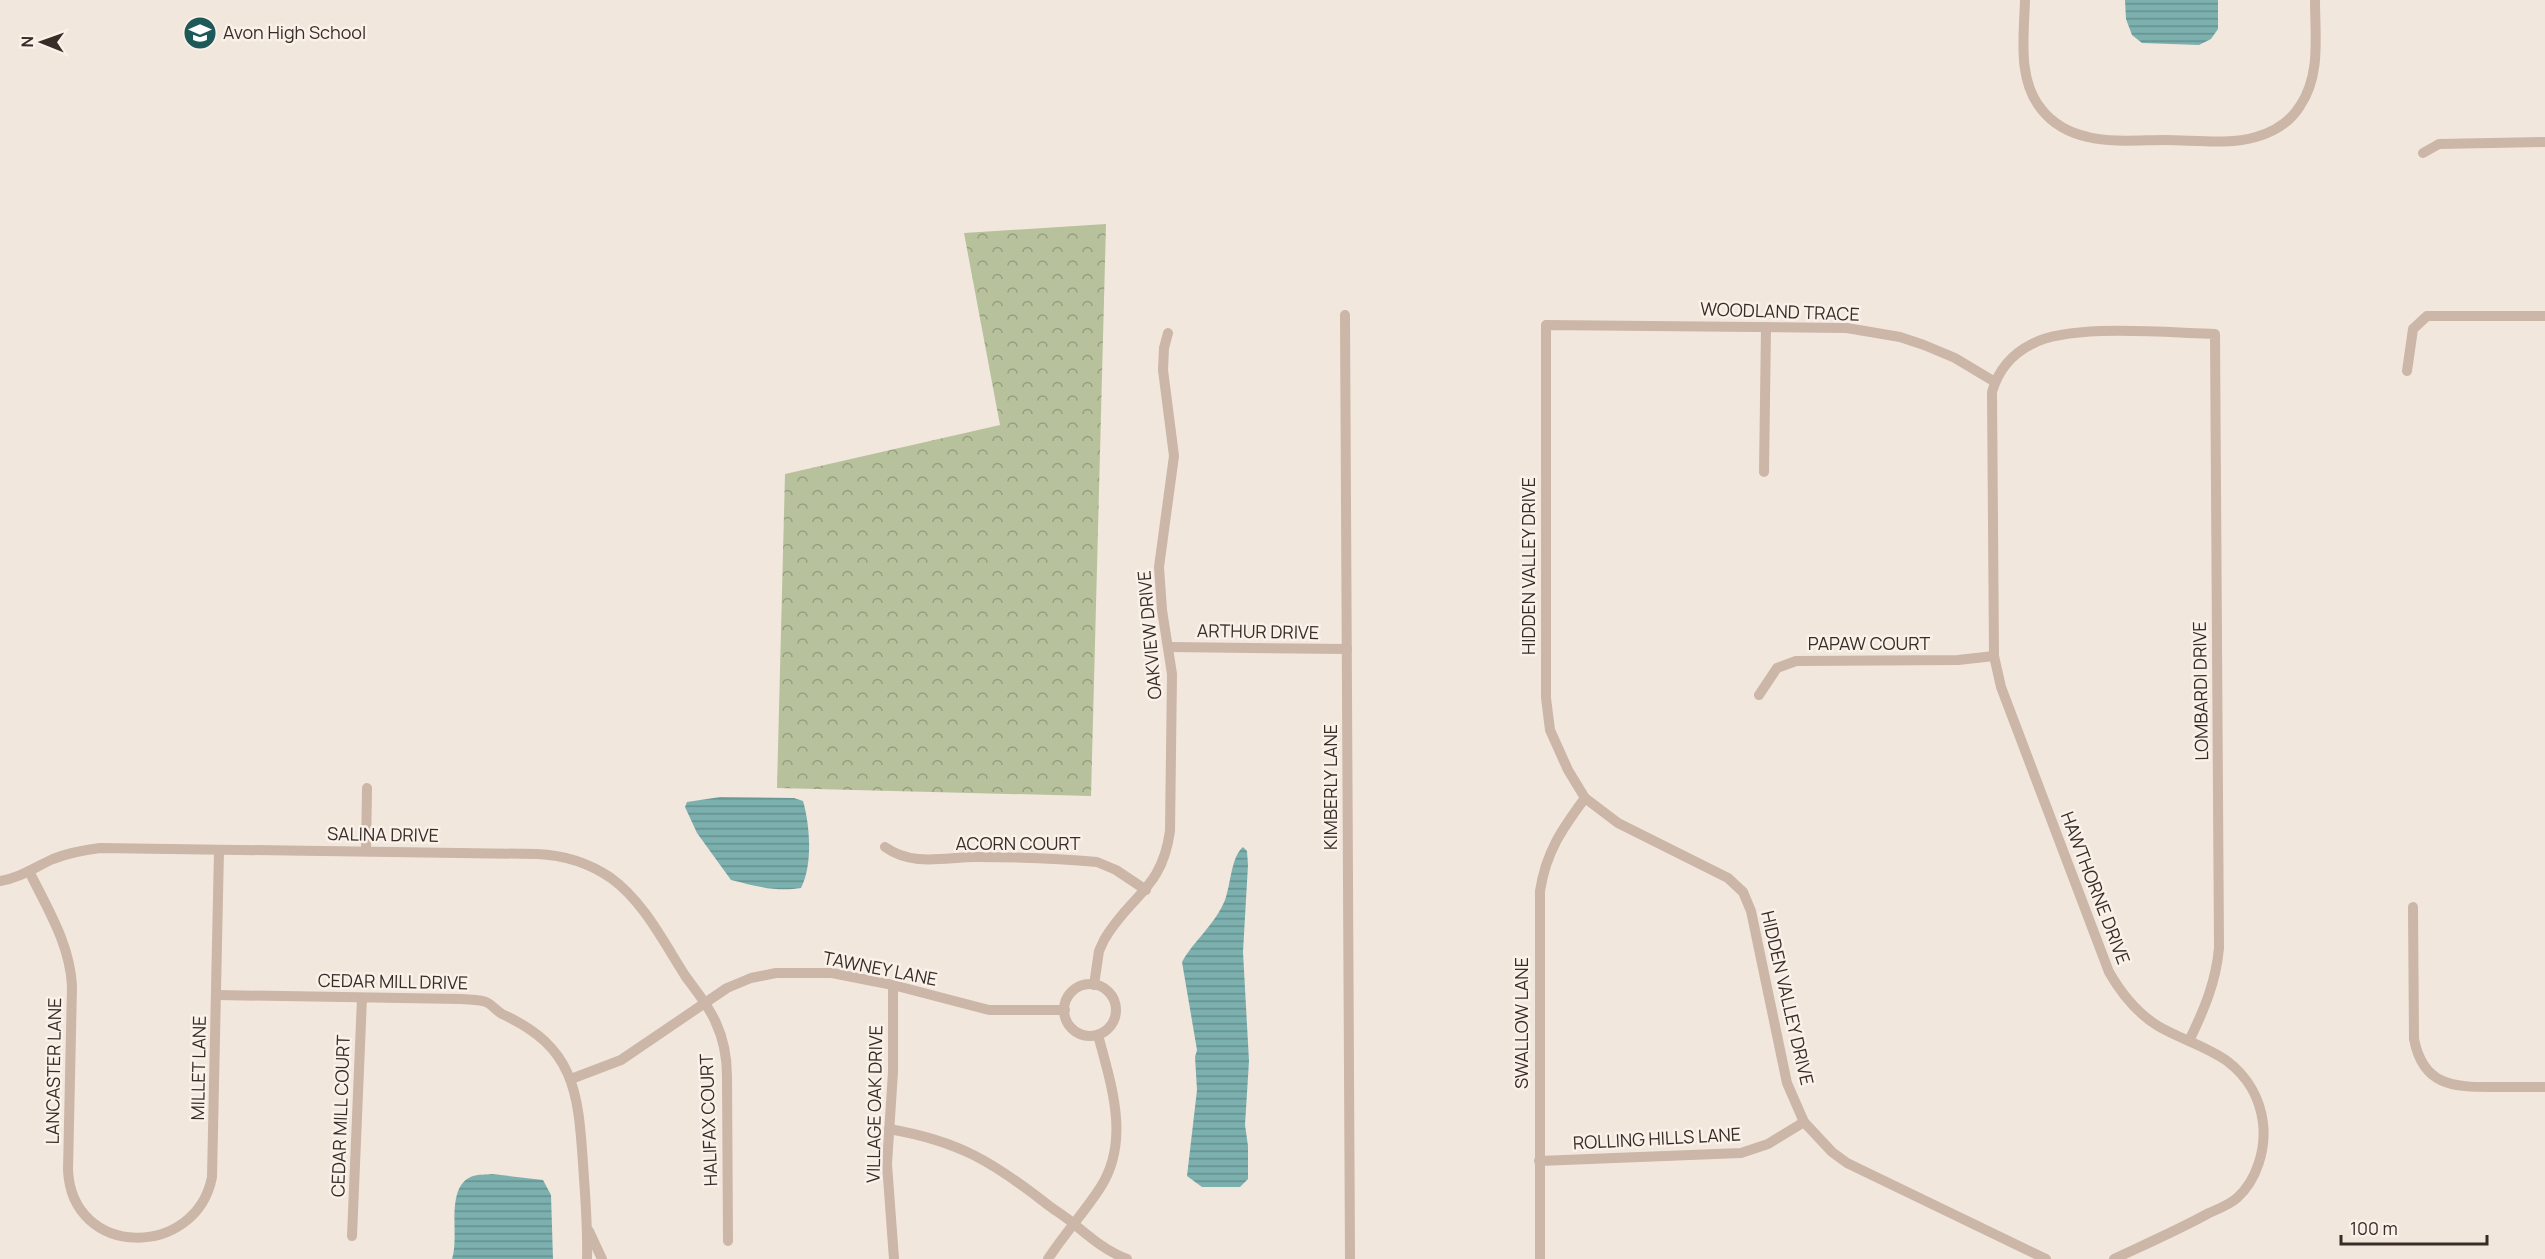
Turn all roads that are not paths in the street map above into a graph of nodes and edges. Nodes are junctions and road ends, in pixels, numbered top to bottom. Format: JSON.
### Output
{"nodes":[{"id":1,"x":2025,"y":0,"type":"edge"},
{"id":2,"x":2315,"y":0,"type":"edge"},
{"id":3,"x":2545,"y":142,"type":"edge"},
{"id":4,"x":2423,"y":153,"type":"dead end"},
{"id":5,"x":1345,"y":315,"type":"dead end"},
{"id":6,"x":2545,"y":316,"type":"edge"},
{"id":7,"x":1766,"y":327,"type":"junction"},
{"id":8,"x":1168,"y":333,"type":"dead end"},
{"id":9,"x":2407,"y":371,"type":"dead end"},
{"id":10,"x":1545,"y":376,"type":"joint"},
{"id":11,"x":1995,"y":382,"type":"junction"},
{"id":12,"x":1764,"y":472,"type":"dead end"},
{"id":13,"x":1170,"y":647,"type":"junction"},
{"id":14,"x":1347,"y":649,"type":"junction"},
{"id":15,"x":1994,"y":656,"type":"junction"},
{"id":16,"x":1760,"y":695,"type":"dead end"},
{"id":17,"x":367,"y":788,"type":"dead end"},
{"id":18,"x":1585,"y":798,"type":"junction"},
{"id":19,"x":885,"y":847,"type":"dead end"},
{"id":20,"x":219,"y":850,"type":"junction"},
{"id":21,"x":366,"y":852,"type":"junction"},
{"id":22,"x":29,"y":871,"type":"junction"},
{"id":23,"x":0,"y":881,"type":"edge"},
{"id":24,"x":1146,"y":890,"type":"junction"},
{"id":25,"x":2413,"y":907,"type":"dead end"},
{"id":26,"x":893,"y":985,"type":"junction"},
{"id":27,"x":1094,"y":985,"type":"junction"},
{"id":28,"x":216,"y":994,"type":"junction"},
{"id":29,"x":362,"y":998,"type":"junction"},
{"id":30,"x":705,"y":1002,"type":"junction"},
{"id":31,"x":1065,"y":1010,"type":"junction"},
{"id":32,"x":1098,"y":1035,"type":"junction"},
{"id":33,"x":2189,"y":1041,"type":"junction"},
{"id":34,"x":571,"y":1079,"type":"junction"},
{"id":35,"x":2545,"y":1087,"type":"edge"},
{"id":36,"x":1804,"y":1122,"type":"junction"},
{"id":37,"x":889,"y":1129,"type":"junction"},
{"id":38,"x":1539,"y":1161,"type":"junction"},
{"id":39,"x":1074,"y":1224,"type":"junction"},
{"id":40,"x":588,"y":1228,"type":"junction"},
{"id":41,"x":352,"y":1236,"type":"dead end"},
{"id":42,"x":728,"y":1241,"type":"dead end"},
{"id":43,"x":136,"y":1243,"type":"joint"},
{"id":44,"x":587,"y":1259,"type":"edge"},
{"id":45,"x":602,"y":1259,"type":"edge"},
{"id":46,"x":894,"y":1259,"type":"edge"},
{"id":47,"x":1048,"y":1259,"type":"edge"},
{"id":48,"x":1127,"y":1259,"type":"edge"},
{"id":49,"x":1350,"y":1259,"type":"edge"},
{"id":50,"x":1540,"y":1259,"type":"edge"},
{"id":51,"x":2046,"y":1259,"type":"edge"},
{"id":52,"x":2114,"y":1259,"type":"edge"}],
"edges":[{"from":1,"to":2,"type":"street"},
{"from":3,"to":4,"type":"street"},
{"from":5,"to":14,"type":"street","name":"KIMBERLY LANE"},
{"from":6,"to":9,"type":"street"},
{"from":7,"to":10,"type":"street","name":"WOODLAND TRACE"},
{"from":7,"to":11,"type":"street","name":"WOODLAND TRACE"},
{"from":7,"to":12,"type":"street"},
{"from":8,"to":13,"type":"street","name":"OAKVIEW DRIVE"},
{"from":10,"to":18,"type":"street","name":"HIDDEN VALLEY DRIVE"},
{"from":11,"to":15,"type":"street","name":"HAWTHORNE DRIVE"},
{"from":11,"to":33,"type":"street","name":"LOMBARDI DRIVE"},
{"from":13,"to":14,"type":"street","name":"ARTHUR DRIVE"},
{"from":13,"to":24,"type":"street","name":"OAKVIEW DRIVE"},
{"from":14,"to":49,"type":"street","name":"KIMBERLY LANE"},
{"from":15,"to":16,"type":"street","name":"PAPAW COURT"},
{"from":15,"to":33,"type":"street","name":"HAWTHORNE DRIVE"},
{"from":17,"to":21,"type":"street"},
{"from":18,"to":36,"type":"street","name":"HIDDEN VALLEY DRIVE"},
{"from":18,"to":38,"type":"street","name":"SWALLOW LANE"},
{"from":19,"to":24,"type":"street","name":"ACORN COURT"},
{"from":20,"to":21,"type":"street","name":"SALINA DRIVE"},
{"from":20,"to":22,"type":"street","name":"SALINA DRIVE"},
{"from":20,"to":28,"type":"street","name":"MILLET LANE"},
{"from":21,"to":30,"type":"street","name":"SALINA DRIVE"},
{"from":22,"to":23,"type":"street","name":"SALINA DRIVE"},
{"from":22,"to":43,"type":"street","name":"LANCASTER LANE"},
{"from":24,"to":27,"type":"street","name":"OAKVIEW DRIVE"},
{"from":25,"to":35,"type":"street"},
{"from":26,"to":30,"type":"street","name":"TAWNEY LANE"},
{"from":26,"to":31,"type":"street","name":"TAWNEY LANE"},
{"from":26,"to":37,"type":"street","name":"VILLAGE OAK DRIVE"},
{"from":27,"to":31,"type":"street"},
{"from":27,"to":32,"type":"street"},
{"from":28,"to":29,"type":"street","name":"CEDAR MILL DRIVE"},
{"from":28,"to":43,"type":"street","name":"MILLET LANE"},
{"from":29,"to":34,"type":"street","name":"CEDAR MILL DRIVE"},
{"from":29,"to":41,"type":"street","name":"CEDAR MILL COURT"},
{"from":30,"to":34,"type":"street","name":"TAWNEY LANE"},
{"from":30,"to":42,"type":"street","name":"HALIFAX COURT"},
{"from":31,"to":32,"type":"street"},
{"from":32,"to":39,"type":"street"},
{"from":33,"to":52,"type":"street","name":"HAWTHORNE DRIVE"},
{"from":34,"to":40,"type":"street","name":"CEDAR MILL DRIVE"},
{"from":36,"to":38,"type":"street","name":"ROLLING HILLS LANE"},
{"from":36,"to":51,"type":"street","name":"HIDDEN VALLEY DRIVE"},
{"from":37,"to":39,"type":"street"},
{"from":37,"to":46,"type":"street","name":"VILLAGE OAK DRIVE"},
{"from":38,"to":50,"type":"street","name":"SWALLOW LANE"},
{"from":39,"to":47,"type":"street"},
{"from":39,"to":48,"type":"street"},
{"from":40,"to":44,"type":"street","name":"CEDAR MILL DRIVE"},
{"from":40,"to":45,"type":"street"}]}
